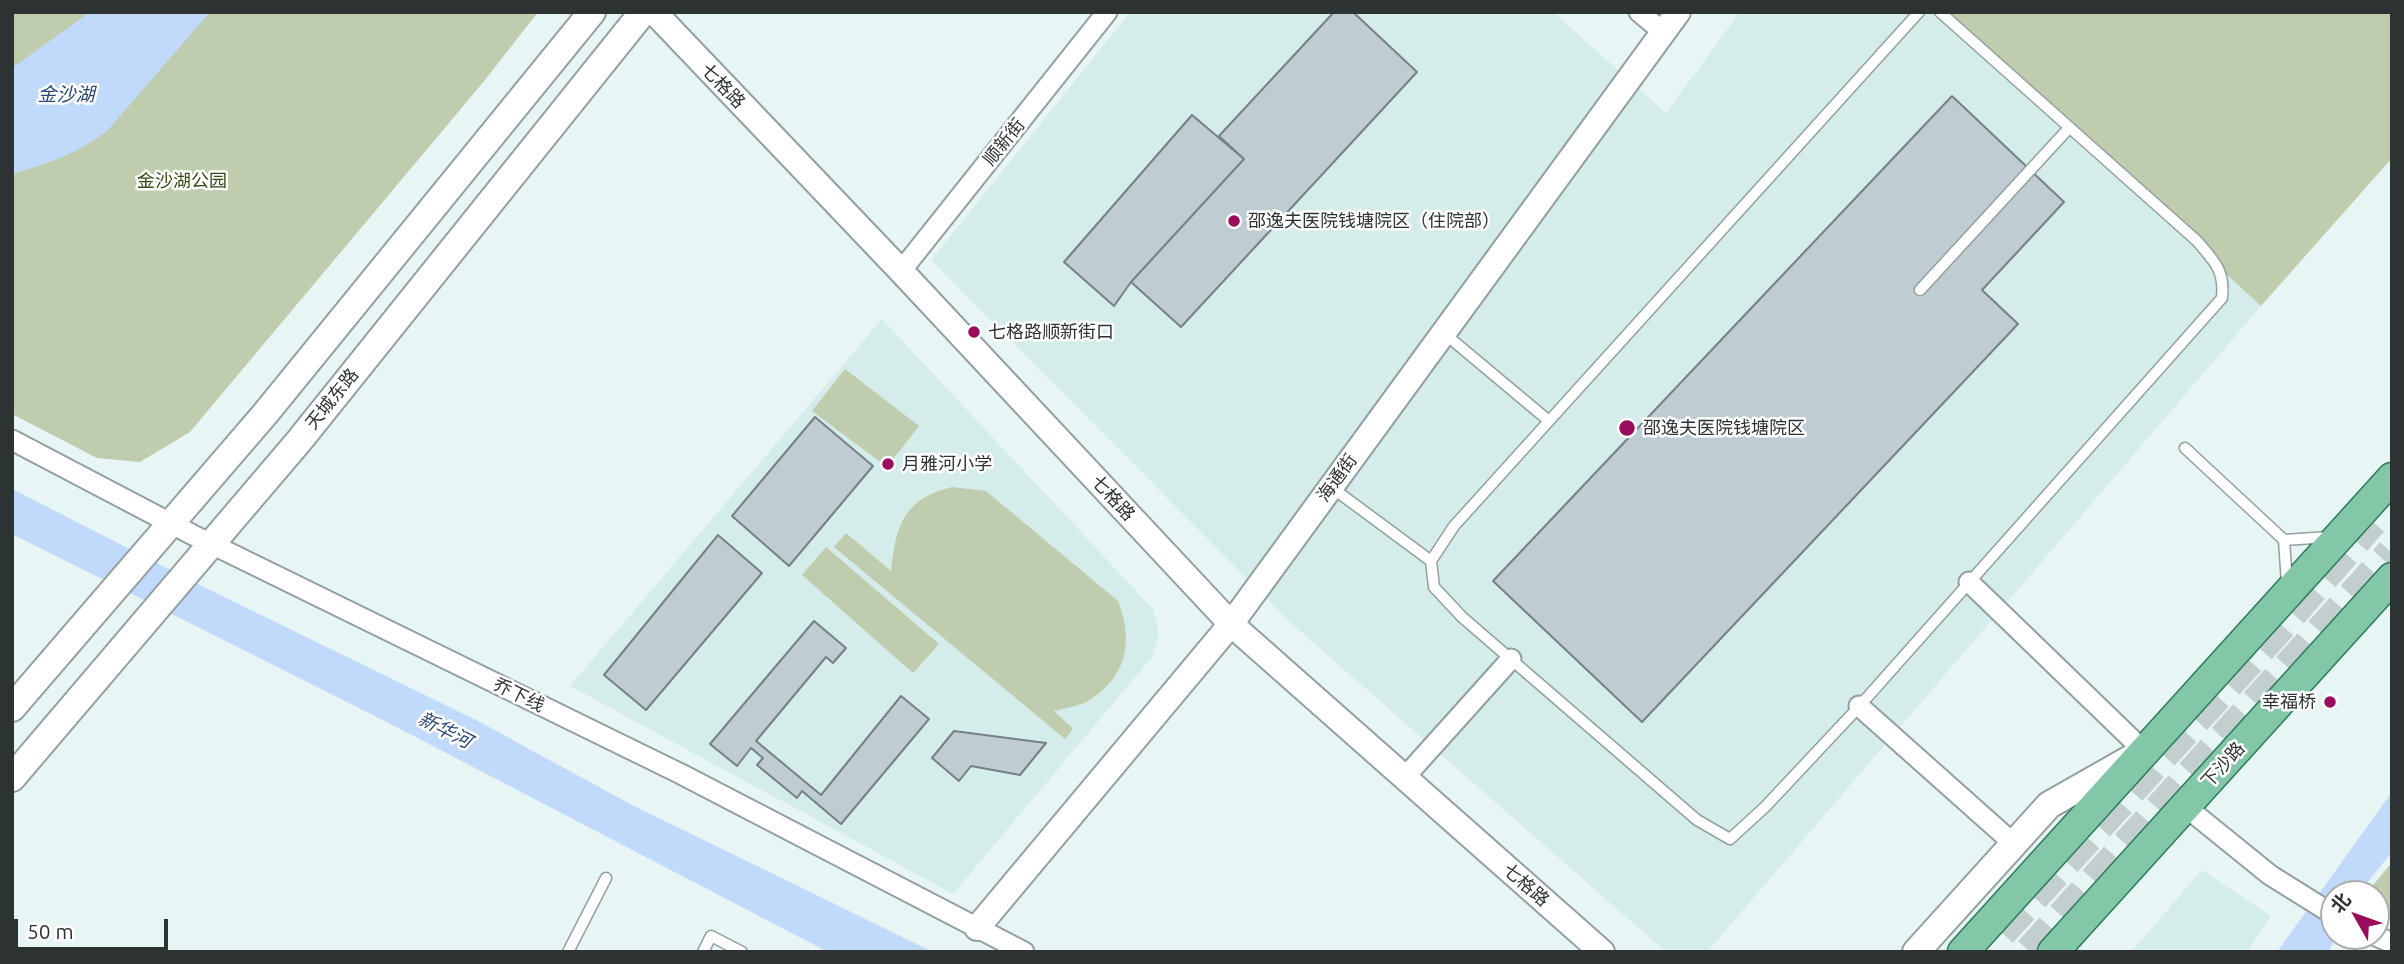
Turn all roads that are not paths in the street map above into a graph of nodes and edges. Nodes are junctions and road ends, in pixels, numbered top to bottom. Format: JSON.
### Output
{"nodes":[{"id":1,"x":592,"y":12,"type":"edge"},
{"id":2,"x":643,"y":12,"type":"edge"},
{"id":3,"x":654,"y":12,"type":"edge"},
{"id":4,"x":1107,"y":12,"type":"edge"},
{"id":5,"x":1639,"y":12,"type":"edge"},
{"id":6,"x":1678,"y":12,"type":"edge"},
{"id":7,"x":1919,"y":12,"type":"edge"},
{"id":8,"x":1940,"y":12,"type":"edge"},
{"id":9,"x":1662,"y":32,"type":"junction"},
{"id":10,"x":2069,"y":128,"type":"junction"},
{"id":11,"x":901,"y":271,"type":"junction"},
{"id":12,"x":1920,"y":290,"type":"dead end"},
{"id":13,"x":1443,"y":333,"type":"junction"},
{"id":14,"x":1549,"y":421,"type":"junction"},
{"id":15,"x":12,"y":440,"type":"edge"},
{"id":16,"x":2185,"y":448,"type":"dead end"},
{"id":17,"x":2392,"y":478,"type":"edge"},
{"id":18,"x":1331,"y":486,"type":"junction"},
{"id":19,"x":165,"y":529,"type":"junction"},
{"id":20,"x":2339,"y":537,"type":"junction"},
{"id":21,"x":2284,"y":540,"type":"junction"},
{"id":22,"x":208,"y":551,"type":"junction"},
{"id":23,"x":1431,"y":561,"type":"junction"},
{"id":24,"x":2392,"y":578,"type":"edge"},
{"id":25,"x":1969,"y":582,"type":"junction"},
{"id":26,"x":2288,"y":593,"type":"junction"},
{"id":27,"x":1231,"y":624,"type":"junction"},
{"id":28,"x":1511,"y":659,"type":"junction"},
{"id":29,"x":1859,"y":706,"type":"junction"},
{"id":30,"x":12,"y":708,"type":"edge"},
{"id":31,"x":2144,"y":751,"type":"junction"},
{"id":32,"x":1405,"y":777,"type":"junction"},
{"id":33,"x":12,"y":778,"type":"edge"},
{"id":34,"x":2186,"y":807,"type":"junction"},
{"id":35,"x":2014,"y":844,"type":"junction"},
{"id":36,"x":606,"y":878,"type":"dead end"},
{"id":37,"x":2320,"y":906,"type":"edge"},
{"id":38,"x":977,"y":928,"type":"junction"},
{"id":39,"x":569,"y":952,"type":"edge"},
{"id":40,"x":703,"y":952,"type":"edge"},
{"id":41,"x":742,"y":952,"type":"edge"},
{"id":42,"x":1024,"y":952,"type":"edge"},
{"id":43,"x":1602,"y":952,"type":"edge"},
{"id":44,"x":1916,"y":952,"type":"edge"},
{"id":45,"x":1963,"y":952,"type":"edge"},
{"id":46,"x":2053,"y":952,"type":"edge"}],
"edges":[{"from":1,"to":19,"type":"main road"},
{"from":2,"to":22,"type":"main road","name":"天城东路"},
{"from":3,"to":11,"type":"street","name":"七格路"},
{"from":4,"to":11,"type":"street","name":"顺新街"},
{"from":5,"to":9,"type":"street"},
{"from":6,"to":9,"type":"street","name":"海通街"},
{"from":7,"to":14,"type":"lane"},
{"from":8,"to":10,"type":"lane"},
{"from":9,"to":13,"type":"street","name":"海通街"},
{"from":10,"to":12,"type":"lane"},
{"from":10,"to":25,"type":"lane"},
{"from":11,"to":27,"type":"street","name":"七格路"},
{"from":13,"to":14,"type":"lane"},
{"from":13,"to":18,"type":"street","name":"海通街"},
{"from":14,"to":23,"type":"lane"},
{"from":15,"to":19,"type":"street","name":"乔下线"},
{"from":16,"to":21,"type":"lane"},
{"from":17,"to":20,"type":"main road"},
{"from":18,"to":23,"type":"lane"},
{"from":18,"to":27,"type":"street","name":"海通街"},
{"from":19,"to":22,"type":"street","name":"乔下线"},
{"from":19,"to":30,"type":"main road"},
{"from":20,"to":21,"type":"lane"},
{"from":20,"to":26,"type":"main road"},
{"from":21,"to":26,"type":"lane"},
{"from":22,"to":33,"type":"main road","name":"天城东路"},
{"from":22,"to":38,"type":"street","name":"乔下线"},
{"from":23,"to":28,"type":"lane"},
{"from":24,"to":34,"type":"main road","name":"下沙路"},
{"from":25,"to":29,"type":"lane"},
{"from":25,"to":31,"type":"street"},
{"from":26,"to":31,"type":"main road"},
{"from":27,"to":32,"type":"street","name":"七格路"},
{"from":27,"to":38,"type":"street","name":"海通街"},
{"from":28,"to":29,"type":"lane"},
{"from":28,"to":32,"type":"street"},
{"from":29,"to":35,"type":"street"},
{"from":31,"to":35,"type":"main road"},
{"from":31,"to":45,"type":"main road"},
{"from":32,"to":43,"type":"street","name":"七格路"},
{"from":34,"to":37,"type":"street"},
{"from":34,"to":46,"type":"main road","name":"下沙路"},
{"from":35,"to":44,"type":"main road"},
{"from":36,"to":39,"type":"lane"},
{"from":38,"to":42,"type":"street","name":"乔下线"},
{"from":40,"to":41,"type":"lane"}]}
